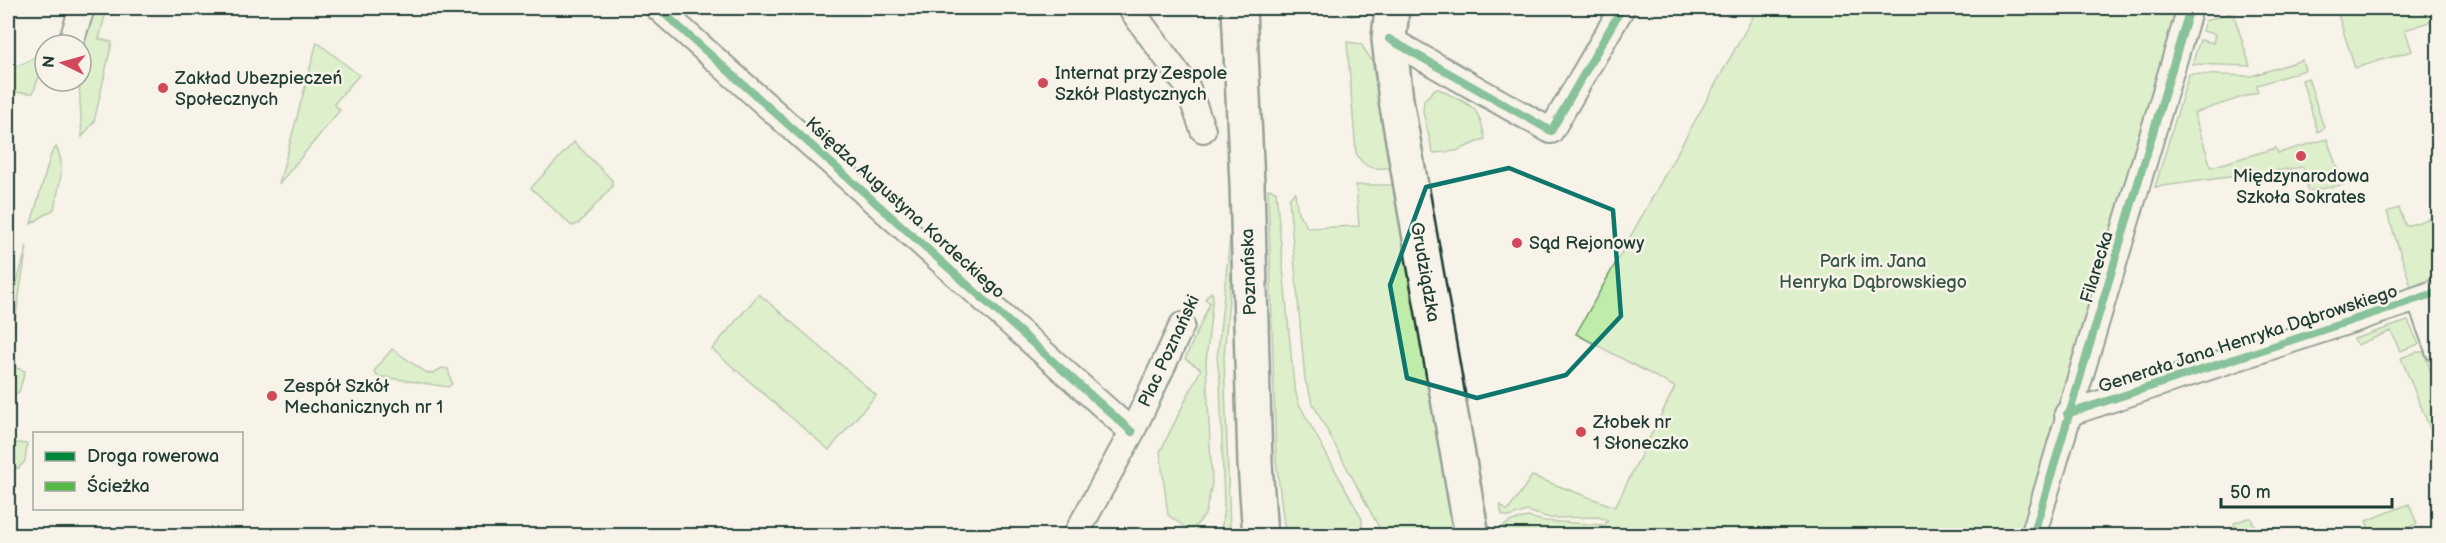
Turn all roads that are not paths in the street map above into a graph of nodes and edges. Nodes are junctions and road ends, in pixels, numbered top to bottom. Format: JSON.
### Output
{"nodes":[{"id":1,"x":82,"y":8,"type":"edge"},
{"id":2,"x":658,"y":8,"type":"edge"},
{"id":3,"x":1130,"y":8,"type":"edge"},
{"id":4,"x":1239,"y":8,"type":"edge"},
{"id":5,"x":1622,"y":8,"type":"edge"},
{"id":6,"x":2190,"y":8,"type":"edge"},
{"id":7,"x":1390,"y":23,"type":"edge"},
{"id":8,"x":74,"y":33,"type":"edge"},
{"id":9,"x":1203,"y":130,"type":"dead end"},
{"id":10,"x":2429,"y":295,"type":"edge"},
{"id":11,"x":1182,"y":325,"type":"dead end"},
{"id":12,"x":2439,"y":351,"type":"edge"},
{"id":13,"x":2067,"y":414,"type":"junction"},
{"id":14,"x":1131,"y":432,"type":"junction"},
{"id":15,"x":1075,"y":536,"type":"edge"},
{"id":16,"x":1260,"y":536,"type":"edge"},
{"id":17,"x":1472,"y":536,"type":"edge"},
{"id":18,"x":2033,"y":536,"type":"edge"}],
"edges":[{"from":1,"to":8,"type":"street"},
{"from":2,"to":14,"type":"street","name":"Księdza Augustyna Kordeckiego"},
{"from":3,"to":9,"type":"street"},
{"from":4,"to":16,"type":"main road","name":"Poznańska"},
{"from":5,"to":7,"type":"street"},
{"from":6,"to":13,"type":"street","name":"Filarecka"},
{"from":7,"to":17,"type":"main road","name":"Grudziądzka"},
{"from":10,"to":12,"type":"street"},
{"from":10,"to":13,"type":"street","name":"Generała Jana Henryka Dąbrowskiego"},
{"from":11,"to":14,"type":"street","name":"Plac Poznański"},
{"from":13,"to":18,"type":"street","name":"Filarecka"},
{"from":14,"to":15,"type":"street","name":"Plac Poznański"}]}
